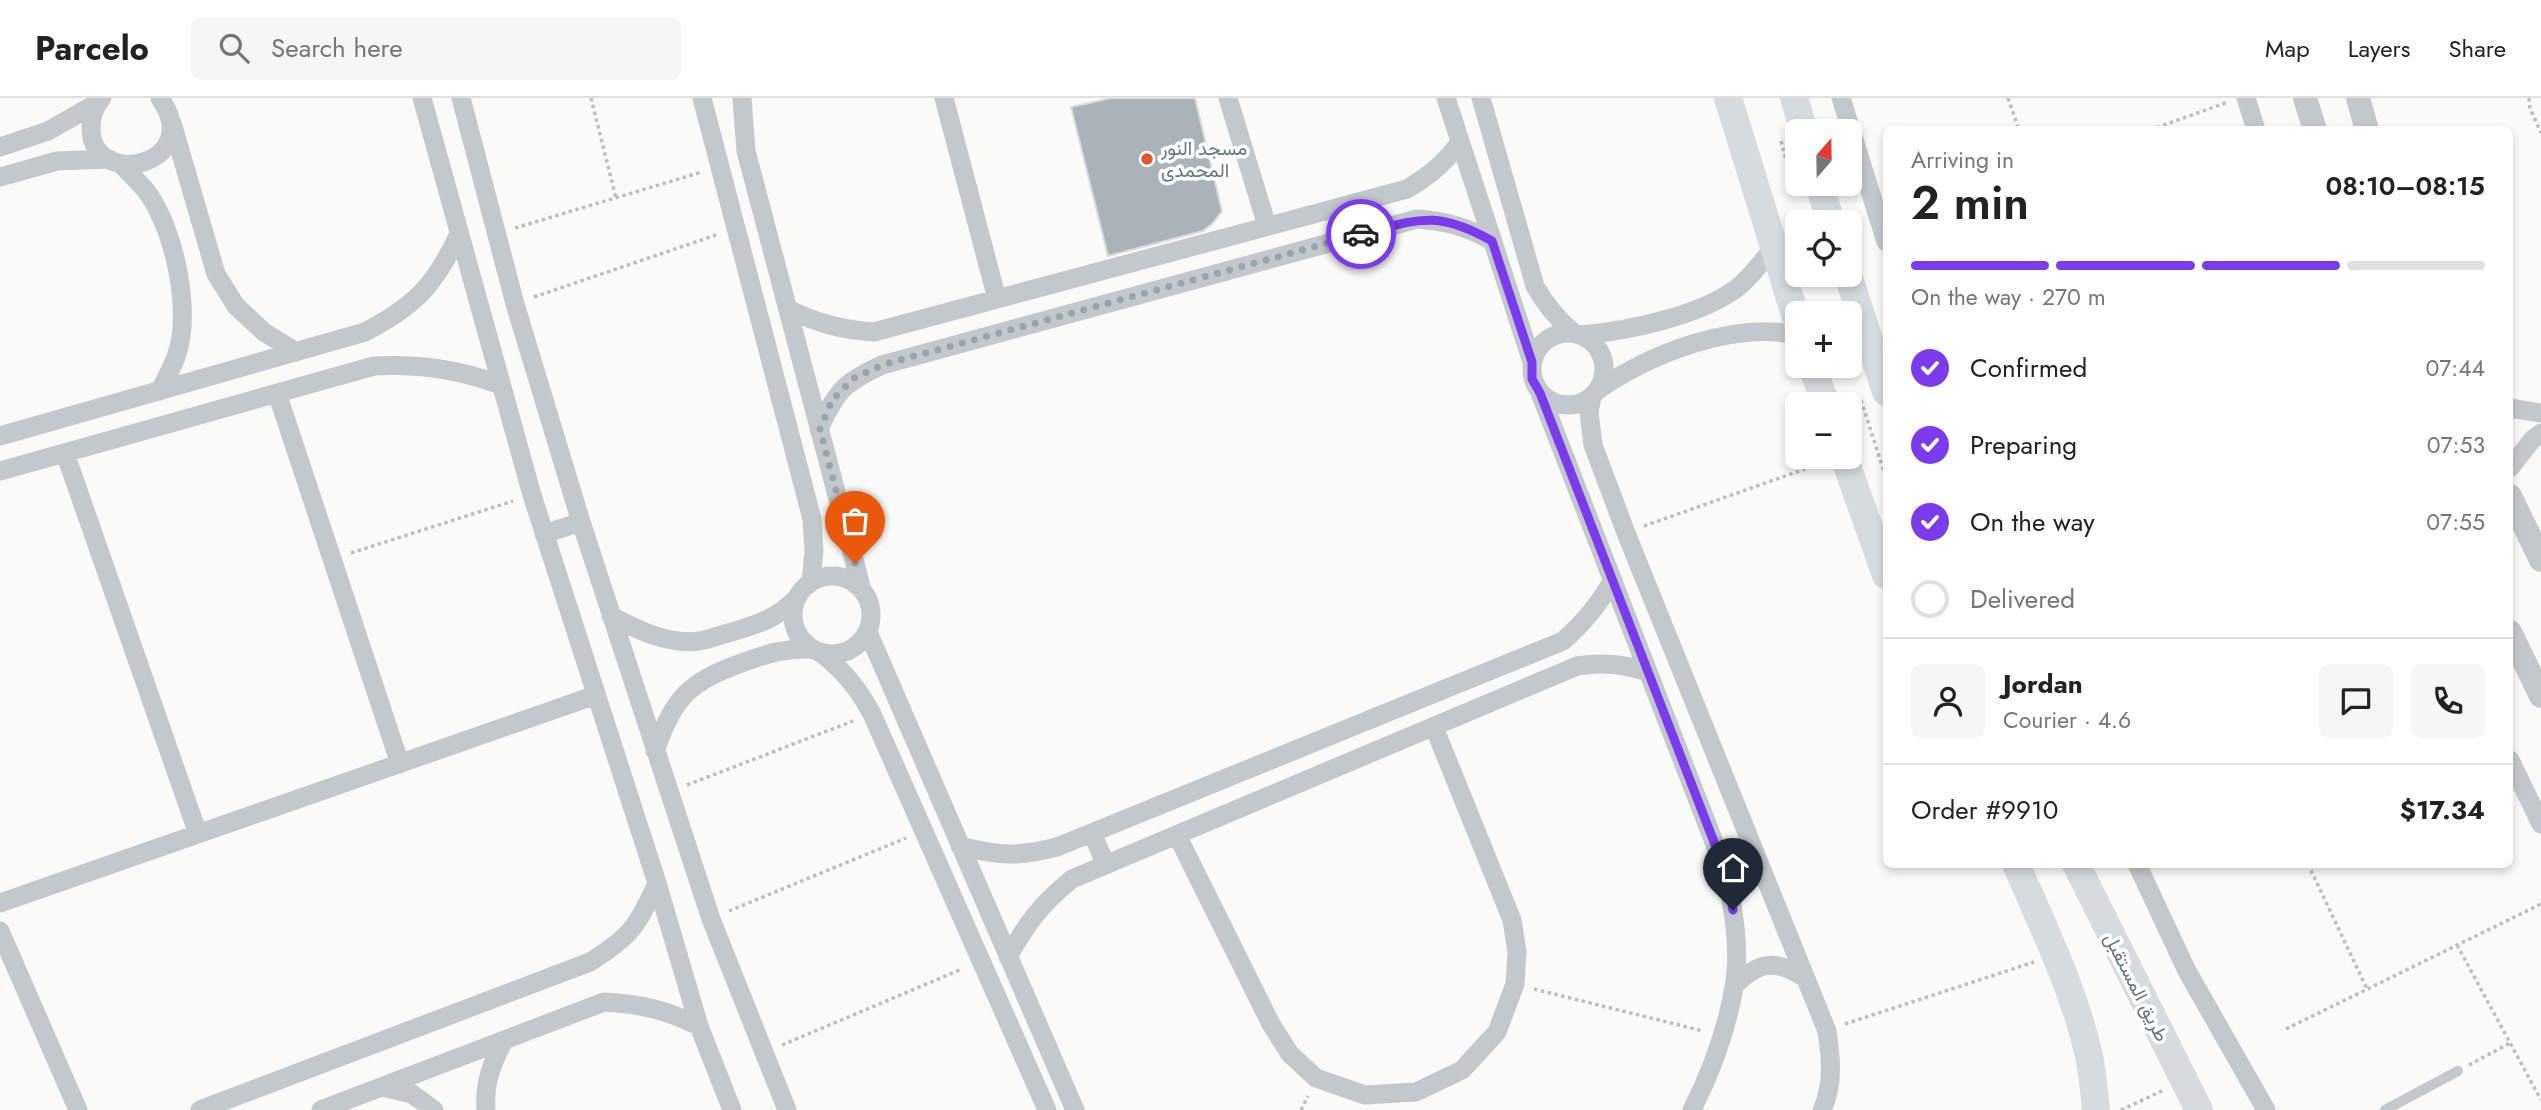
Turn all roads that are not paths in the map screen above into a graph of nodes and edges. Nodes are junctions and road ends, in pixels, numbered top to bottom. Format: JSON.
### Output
{"nodes":[{"id":1,"x":422,"y":98,"type":"edge"},
{"id":2,"x":461,"y":98,"type":"edge"},
{"id":3,"x":702,"y":98,"type":"edge"},
{"id":4,"x":742,"y":98,"type":"edge"},
{"id":5,"x":944,"y":98,"type":"edge"},
{"id":6,"x":1228,"y":98,"type":"edge"},
{"id":7,"x":1446,"y":98,"type":"edge"},
{"id":8,"x":1481,"y":98,"type":"edge"},
{"id":9,"x":1728,"y":98,"type":"edge"},
{"id":10,"x":1794,"y":98,"type":"edge"},
{"id":11,"x":1841,"y":98,"type":"edge"},
{"id":12,"x":2246,"y":98,"type":"edge"},
{"id":13,"x":2305,"y":98,"type":"edge"},
{"id":14,"x":2358,"y":98,"type":"edge"},
{"id":15,"x":99,"y":101,"type":"edge"},
{"id":16,"x":167,"y":108,"type":"edge"},
{"id":17,"x":1793,"y":119,"type":"edge"},
{"id":18,"x":2255,"y":126,"type":"edge"},
{"id":19,"x":2314,"y":126,"type":"edge"},
{"id":20,"x":2366,"y":126,"type":"edge"},
{"id":21,"x":1460,"y":142,"type":"junction"},
{"id":22,"x":0,"y":147,"type":"edge"},
{"id":23,"x":115,"y":162,"type":"junction"},
{"id":24,"x":0,"y":177,"type":"edge"},
{"id":25,"x":1267,"y":226,"type":"junction"},
{"id":26,"x":1883,"y":232,"type":"edge"},
{"id":27,"x":459,"y":234,"type":"junction"},
{"id":28,"x":1770,"y":236,"type":"junction"},
{"id":29,"x":1492,"y":241,"type":"junction"},
{"id":30,"x":1109,"y":269,"type":"junction"},
{"id":31,"x":1851,"y":287,"type":"edge"},
{"id":32,"x":998,"y":299,"type":"junction"},
{"id":33,"x":1118,"y":301,"type":"junction"},
{"id":34,"x":1791,"y":301,"type":"edge"},
{"id":35,"x":788,"y":309,"type":"junction"},
{"id":36,"x":1785,"y":333,"type":"edge"},
{"id":37,"x":1578,"y":334,"type":"junction"},
{"id":38,"x":296,"y":352,"type":"junction"},
{"id":39,"x":1532,"y":362,"type":"junction"},
{"id":40,"x":1878,"y":384,"type":"edge"},
{"id":41,"x":501,"y":385,"type":"junction"},
{"id":42,"x":160,"y":391,"type":"junction"},
{"id":43,"x":278,"y":393,"type":"junction"},
{"id":44,"x":1540,"y":393,"type":"junction"},
{"id":45,"x":1595,"y":393,"type":"junction"},
{"id":46,"x":2513,"y":408,"type":"edge"},
{"id":47,"x":2541,"y":413,"type":"edge"},
{"id":48,"x":820,"y":429,"type":"junction"},
{"id":49,"x":2541,"y":433,"type":"edge"},
{"id":50,"x":0,"y":436,"type":"edge"},
{"id":51,"x":65,"y":453,"type":"junction"},
{"id":52,"x":2513,"y":464,"type":"edge"},
{"id":53,"x":1,"y":466,"type":"edge"},
{"id":54,"x":1839,"y":469,"type":"edge"},
{"id":55,"x":2513,"y":501,"type":"edge"},
{"id":56,"x":581,"y":523,"type":"junction"},
{"id":57,"x":544,"y":534,"type":"junction"},
{"id":58,"x":2535,"y":535,"type":"edge"},
{"id":59,"x":2541,"y":560,"type":"edge"},
{"id":60,"x":1883,"y":566,"type":"edge"},
{"id":61,"x":1613,"y":580,"type":"junction"},
{"id":62,"x":811,"y":582,"type":"junction"},
{"id":63,"x":862,"y":590,"type":"junction"},
{"id":64,"x":796,"y":598,"type":"junction"},
{"id":65,"x":611,"y":616,"type":"junction"},
{"id":66,"x":868,"y":632,"type":"junction"},
{"id":67,"x":2513,"y":638,"type":"edge"},
{"id":68,"x":816,"y":651,"type":"junction"},
{"id":69,"x":1648,"y":672,"type":"junction"},
{"id":70,"x":596,"y":695,"type":"junction"},
{"id":71,"x":2541,"y":696,"type":"edge"},
{"id":72,"x":1434,"y":727,"type":"junction"},
{"id":73,"x":655,"y":751,"type":"junction"},
{"id":74,"x":1287,"y":753,"type":"junction"},
{"id":75,"x":400,"y":764,"type":"junction"},
{"id":76,"x":2513,"y":770,"type":"edge"},
{"id":77,"x":1300,"y":783,"type":"junction"},
{"id":78,"x":2541,"y":824,"type":"edge"},
{"id":79,"x":1092,"y":833,"type":"junction"},
{"id":80,"x":198,"y":834,"type":"junction"},
{"id":81,"x":1177,"y":835,"type":"junction"},
{"id":82,"x":960,"y":846,"type":"junction"},
{"id":83,"x":1106,"y":865,"type":"junction"},
{"id":84,"x":2018,"y":868,"type":"edge"},
{"id":85,"x":2078,"y":868,"type":"edge"},
{"id":86,"x":2139,"y":868,"type":"edge"},
{"id":87,"x":657,"y":883,"type":"junction"},
{"id":88,"x":0,"y":903,"type":"edge"},
{"id":89,"x":0,"y":931,"type":"edge"},
{"id":90,"x":1008,"y":957,"type":"junction"},
{"id":91,"x":1805,"y":978,"type":"junction"},
{"id":92,"x":1735,"y":985,"type":"junction"},
{"id":93,"x":699,"y":1026,"type":"junction"},
{"id":94,"x":504,"y":1040,"type":"junction"},
{"id":95,"x":2458,"y":1071,"type":"road end"},
{"id":96,"x":382,"y":1087,"type":"junction"},
{"id":97,"x":209,"y":1109,"type":"edge"},
{"id":98,"x":78,"y":1110,"type":"edge"},
{"id":99,"x":321,"y":1110,"type":"edge"},
{"id":100,"x":434,"y":1110,"type":"edge"},
{"id":101,"x":486,"y":1110,"type":"edge"},
{"id":102,"x":732,"y":1110,"type":"edge"},
{"id":103,"x":787,"y":1110,"type":"edge"},
{"id":104,"x":1047,"y":1110,"type":"edge"},
{"id":105,"x":1075,"y":1110,"type":"edge"},
{"id":106,"x":1692,"y":1110,"type":"edge"},
{"id":107,"x":1822,"y":1110,"type":"edge"},
{"id":108,"x":2096,"y":1110,"type":"edge"},
{"id":109,"x":2199,"y":1110,"type":"edge"},
{"id":110,"x":2266,"y":1110,"type":"edge"},
{"id":111,"x":2385,"y":1110,"type":"edge"}],
"edges":[{"from":1,"to":27,"type":"street"},
{"from":2,"to":56,"type":"street"},
{"from":3,"to":62,"type":"street"},
{"from":4,"to":35,"type":"street"},
{"from":5,"to":32,"type":"street"},
{"from":6,"to":25,"type":"street"},
{"from":7,"to":21,"type":"street"},
{"from":8,"to":37,"type":"street"},
{"from":9,"to":28,"type":"main road"},
{"from":10,"to":17,"type":"main road"},
{"from":11,"to":26,"type":"street"},
{"from":12,"to":18,"type":"street"},
{"from":13,"to":19,"type":"street"},
{"from":14,"to":20,"type":"street"},
{"from":15,"to":22,"type":"street"},
{"from":15,"to":23,"type":"street"},
{"from":16,"to":23,"type":"street"},
{"from":16,"to":38,"type":"street"},
{"from":21,"to":25,"type":"street"},
{"from":21,"to":29,"type":"street"},
{"from":23,"to":24,"type":"street"},
{"from":23,"to":42,"type":"street"},
{"from":25,"to":30,"type":"street"},
{"from":27,"to":38,"type":"street"},
{"from":27,"to":41,"type":"street"},
{"from":28,"to":34,"type":"main road"},
{"from":28,"to":37,"type":"street"},
{"from":29,"to":33,"type":"street"},
{"from":29,"to":39,"type":"street"},
{"from":30,"to":32,"type":"street"},
{"from":30,"to":33,"type":"street"},
{"from":31,"to":40,"type":"main road"},
{"from":32,"to":35,"type":"street"},
{"from":33,"to":48,"type":"street"},
{"from":35,"to":48,"type":"street"},
{"from":36,"to":45,"type":"street"},
{"from":37,"to":39,"type":"street"},
{"from":37,"to":45,"type":"street"},
{"from":38,"to":42,"type":"street"},
{"from":39,"to":44,"type":"street"},
{"from":41,"to":43,"type":"street"},
{"from":41,"to":57,"type":"street"},
{"from":42,"to":50,"type":"street"},
{"from":43,"to":51,"type":"street"},
{"from":43,"to":75,"type":"street"},
{"from":44,"to":45,"type":"street"},
{"from":44,"to":61,"type":"street"},
{"from":45,"to":91,"type":"street"},
{"from":46,"to":47,"type":"street"},
{"from":48,"to":63,"type":"street"},
{"from":49,"to":52,"type":"street"},
{"from":51,"to":53,"type":"street"},
{"from":51,"to":80,"type":"street"},
{"from":54,"to":60,"type":"main road"},
{"from":55,"to":58,"type":"street"},
{"from":56,"to":57,"type":"street"},
{"from":56,"to":65,"type":"street"},
{"from":57,"to":70,"type":"street"},
{"from":58,"to":59,"type":"street"},
{"from":61,"to":69,"type":"street"},
{"from":61,"to":74,"type":"street"},
{"from":62,"to":63,"type":"street"},
{"from":62,"to":64,"type":"street"},
{"from":63,"to":66,"type":"street"},
{"from":64,"to":65,"type":"street"},
{"from":64,"to":68,"type":"street"},
{"from":65,"to":73,"type":"street"},
{"from":66,"to":68,"type":"street"},
{"from":66,"to":82,"type":"street"},
{"from":67,"to":71,"type":"street"},
{"from":68,"to":73,"type":"street"},
{"from":68,"to":104,"type":"street"},
{"from":69,"to":72,"type":"street"},
{"from":69,"to":92,"type":"street"},
{"from":70,"to":75,"type":"street"},
{"from":70,"to":87,"type":"street"},
{"from":72,"to":77,"type":"street"},
{"from":72,"to":81,"type":"street"},
{"from":73,"to":103,"type":"street"},
{"from":74,"to":77,"type":"street"},
{"from":74,"to":79,"type":"street"},
{"from":75,"to":80,"type":"street"},
{"from":76,"to":78,"type":"street"},
{"from":77,"to":81,"type":"street"},
{"from":79,"to":82,"type":"street"},
{"from":79,"to":83,"type":"street"},
{"from":80,"to":88,"type":"street"},
{"from":81,"to":83,"type":"street"},
{"from":82,"to":90,"type":"street"},
{"from":83,"to":90,"type":"street"},
{"from":84,"to":108,"type":"main road"},
{"from":85,"to":109,"type":"main road","name":"طريق المستقبل"},
{"from":86,"to":110,"type":"street"},
{"from":87,"to":93,"type":"street"},
{"from":87,"to":97,"type":"street"},
{"from":89,"to":98,"type":"street"},
{"from":90,"to":105,"type":"street"},
{"from":91,"to":92,"type":"street"},
{"from":91,"to":107,"type":"street"},
{"from":92,"to":106,"type":"street"},
{"from":93,"to":94,"type":"street"},
{"from":93,"to":102,"type":"street"},
{"from":94,"to":96,"type":"street"},
{"from":94,"to":101,"type":"street"},
{"from":95,"to":111,"type":"lane"},
{"from":96,"to":99,"type":"street"},
{"from":96,"to":100,"type":"street"}]}
